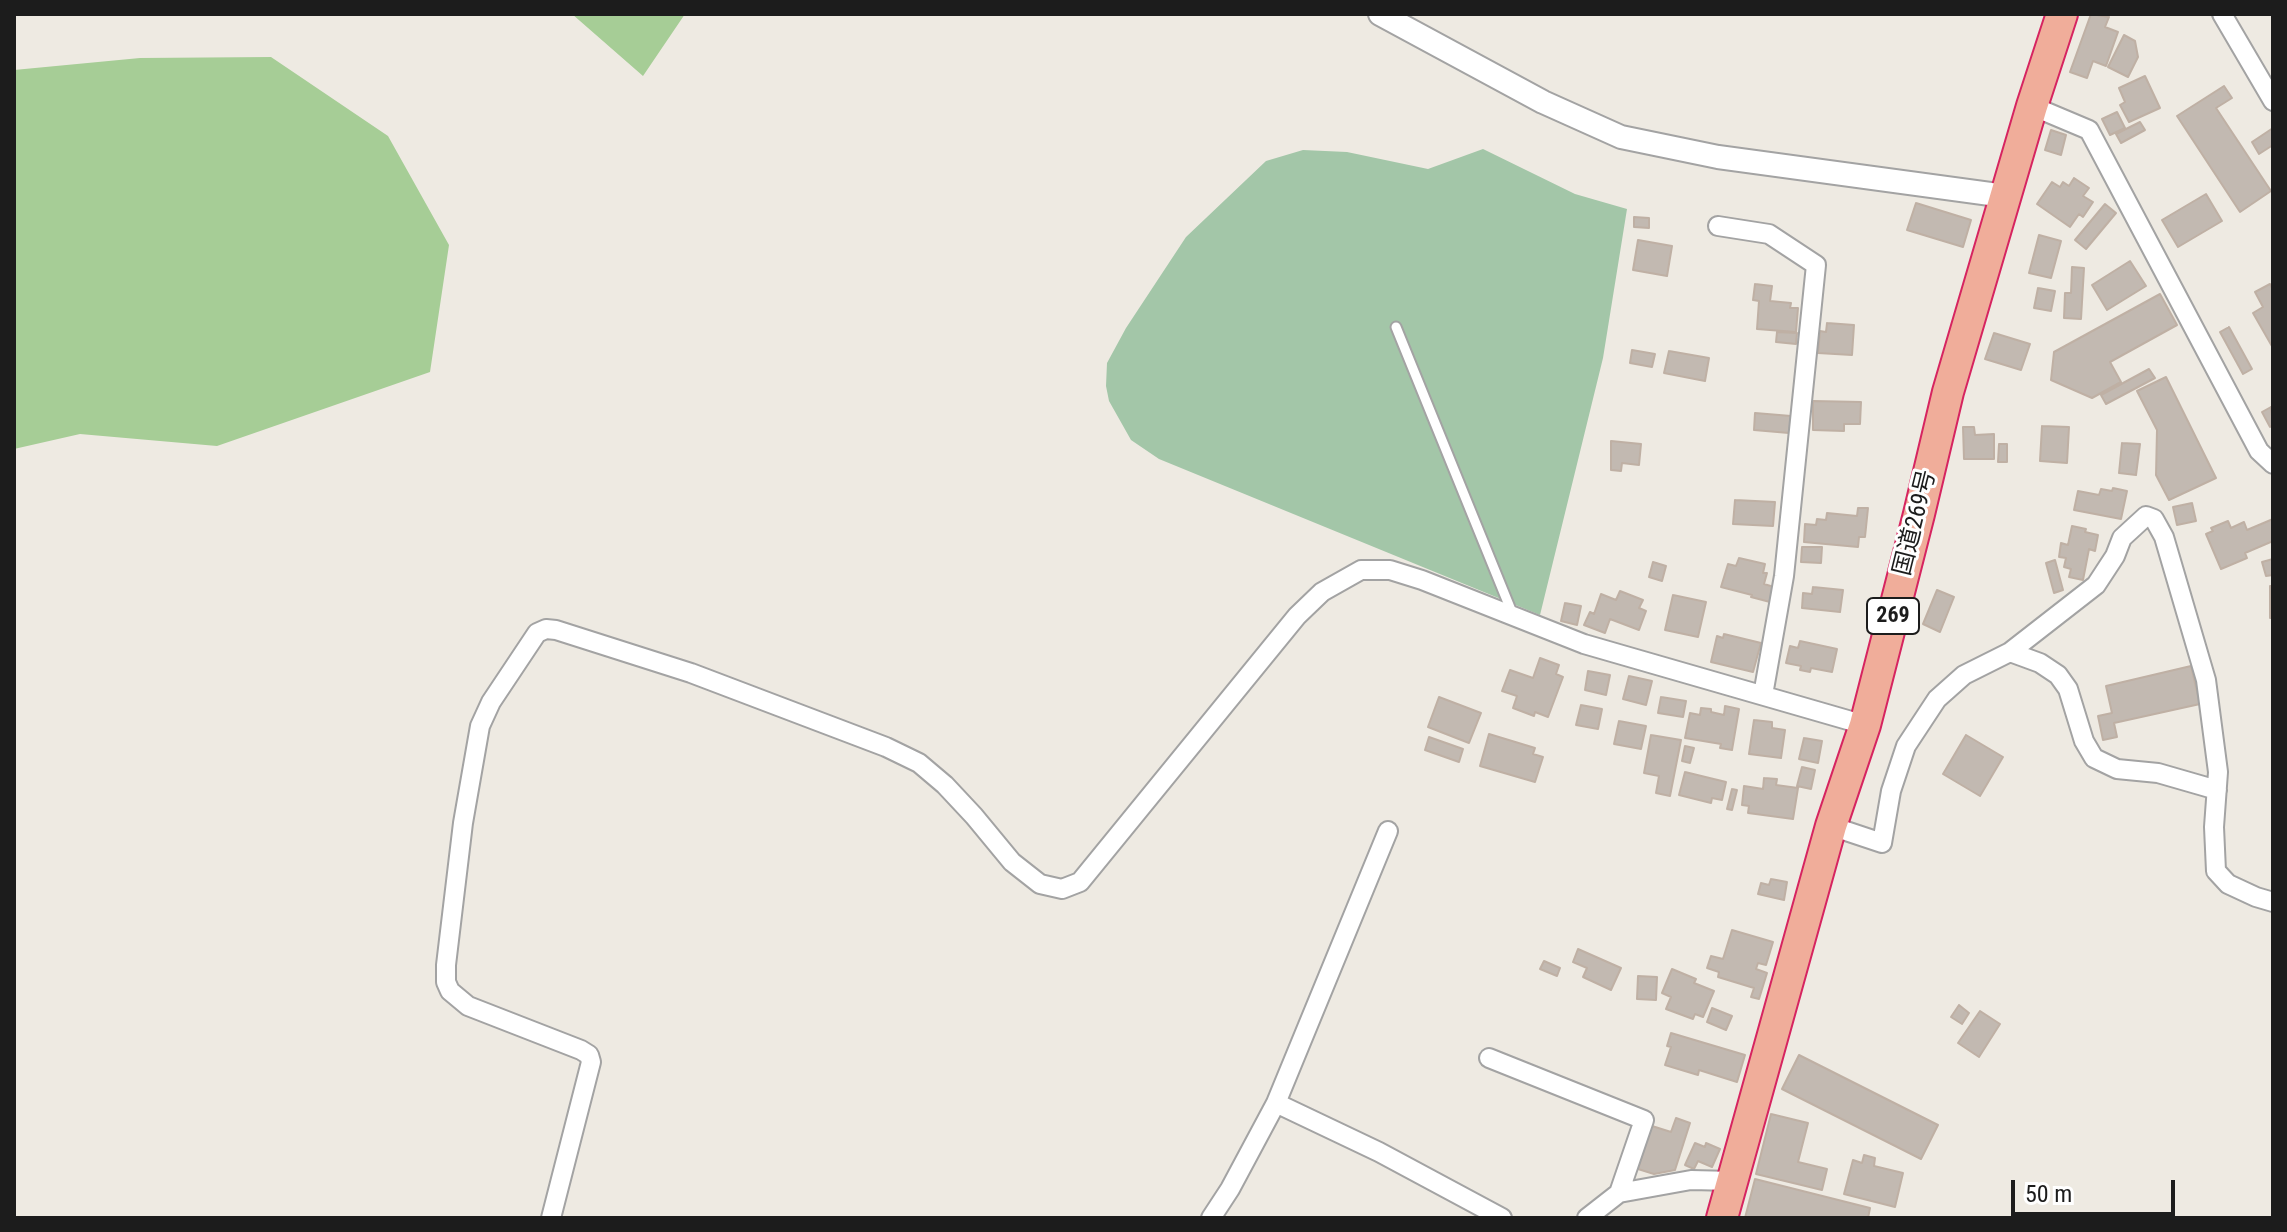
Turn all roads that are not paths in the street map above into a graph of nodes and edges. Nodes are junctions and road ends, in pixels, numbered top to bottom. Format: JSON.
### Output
{"nodes":[{"id":1,"x":1380,"y":14,"type":"edge"},
{"id":2,"x":2062,"y":14,"type":"edge"},
{"id":3,"x":2222,"y":14,"type":"edge"},
{"id":4,"x":2273,"y":101,"type":"edge"},
{"id":5,"x":2032,"y":106,"type":"junction"},
{"id":6,"x":2005,"y":196,"type":"junction"},
{"id":7,"x":1718,"y":226,"type":"dead end"},
{"id":8,"x":1396,"y":327,"type":"dead end"},
{"id":9,"x":2273,"y":464,"type":"edge"},
{"id":10,"x":1514,"y":618,"type":"junction"},
{"id":11,"x":2010,"y":652,"type":"junction"},
{"id":12,"x":1763,"y":695,"type":"junction"},
{"id":13,"x":1865,"y":725,"type":"junction"},
{"id":14,"x":2217,"y":790,"type":"junction"},
{"id":15,"x":1831,"y":826,"type":"junction"},
{"id":16,"x":1388,"y":831,"type":"dead end"},
{"id":17,"x":2273,"y":902,"type":"edge"},
{"id":18,"x":1489,"y":1058,"type":"dead end"},
{"id":19,"x":1276,"y":1103,"type":"junction"},
{"id":20,"x":1733,"y":1181,"type":"junction"},
{"id":21,"x":1619,"y":1193,"type":"junction"},
{"id":22,"x":551,"y":1218,"type":"edge"},
{"id":23,"x":1211,"y":1218,"type":"edge"},
{"id":24,"x":1502,"y":1218,"type":"edge"},
{"id":25,"x":1587,"y":1218,"type":"edge"},
{"id":26,"x":1722,"y":1218,"type":"edge"}],
"edges":[{"from":1,"to":6,"type":"street"},
{"from":2,"to":5,"type":"highway","name":"国道269号","number":"269"},
{"from":3,"to":4,"type":"street"},
{"from":5,"to":6,"type":"highway","name":"国道269号","number":"269"},
{"from":5,"to":9,"type":"street"},
{"from":6,"to":13,"type":"highway","name":"国道269号","number":"269"},
{"from":7,"to":12,"type":"street"},
{"from":8,"to":10,"type":"lane"},
{"from":10,"to":12,"type":"street"},
{"from":10,"to":22,"type":"street"},
{"from":11,"to":14,"type":"street"},
{"from":11,"to":14,"type":"street"},
{"from":11,"to":15,"type":"street"},
{"from":12,"to":13,"type":"street"},
{"from":13,"to":15,"type":"highway","name":"国道269号","number":"269"},
{"from":14,"to":17,"type":"street"},
{"from":15,"to":20,"type":"highway","name":"国道269号","number":"269"},
{"from":16,"to":19,"type":"street"},
{"from":18,"to":21,"type":"street"},
{"from":19,"to":23,"type":"street"},
{"from":19,"to":24,"type":"street"},
{"from":20,"to":21,"type":"street"},
{"from":20,"to":26,"type":"highway","name":"国道269号","number":"269"},
{"from":21,"to":25,"type":"street"}]}
